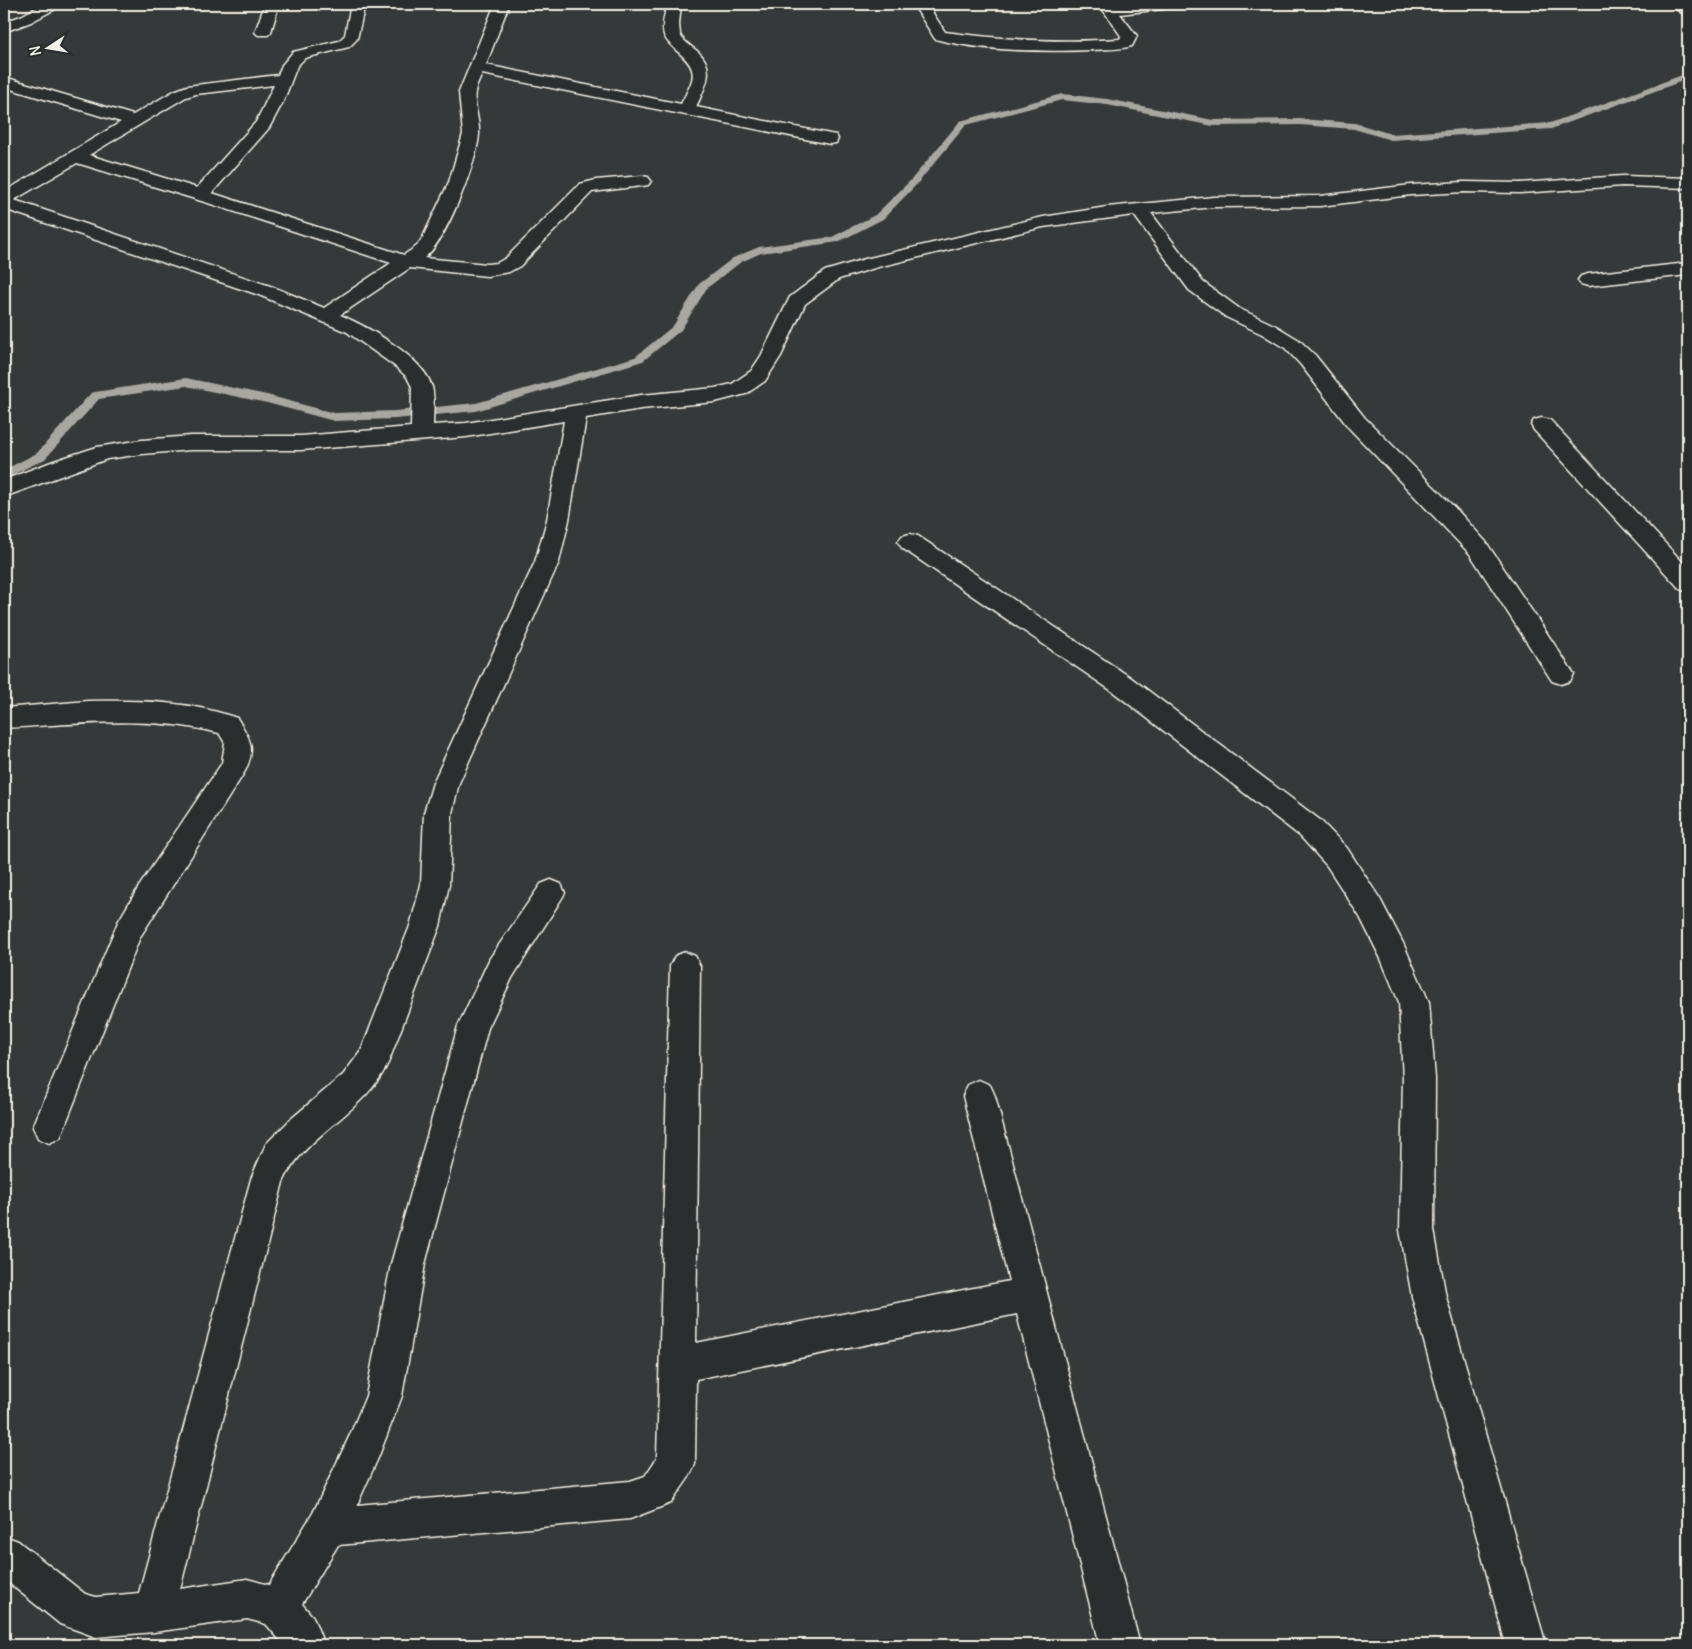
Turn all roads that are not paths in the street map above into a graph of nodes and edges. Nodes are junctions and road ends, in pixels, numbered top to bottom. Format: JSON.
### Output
{"nodes":[{"id":1,"x":54,"y":4,"type":"edge"},
{"id":2,"x":272,"y":4,"type":"edge"},
{"id":3,"x":358,"y":4,"type":"edge"},
{"id":4,"x":502,"y":4,"type":"edge"},
{"id":5,"x":674,"y":4,"type":"edge"},
{"id":6,"x":920,"y":4,"type":"edge"},
{"id":7,"x":1170,"y":4,"type":"edge"},
{"id":8,"x":1246,"y":4,"type":"edge"},
{"id":9,"x":1265,"y":4,"type":"edge"},
{"id":10,"x":1675,"y":4,"type":"edge"},
{"id":11,"x":1109,"y":7,"type":"edge"},
{"id":12,"x":1688,"y":12,"type":"edge"},
{"id":13,"x":4,"y":27,"type":"edge"},
{"id":14,"x":263,"y":32,"type":"dead end"},
{"id":15,"x":477,"y":68,"type":"junction"},
{"id":16,"x":284,"y":79,"type":"junction"},
{"id":17,"x":4,"y":82,"type":"edge"},
{"id":18,"x":686,"y":110,"type":"junction"},
{"id":19,"x":136,"y":121,"type":"junction"},
{"id":20,"x":830,"y":139,"type":"dead end"},
{"id":21,"x":76,"y":157,"type":"junction"},
{"id":22,"x":642,"y":181,"type":"dead end"},
{"id":23,"x":1688,"y":183,"type":"edge"},
{"id":24,"x":200,"y":195,"type":"junction"},
{"id":25,"x":4,"y":199,"type":"edge"},
{"id":26,"x":4,"y":203,"type":"edge"},
{"id":27,"x":1139,"y":209,"type":"junction"},
{"id":28,"x":406,"y":262,"type":"junction"},
{"id":29,"x":1688,"y":269,"type":"edge"},
{"id":30,"x":1588,"y":280,"type":"dead end"},
{"id":31,"x":325,"y":316,"type":"junction"},
{"id":32,"x":576,"y":412,"type":"junction"},
{"id":33,"x":1542,"y":425,"type":"dead end"},
{"id":34,"x":422,"y":427,"type":"junction"},
{"id":35,"x":4,"y":489,"type":"edge"},
{"id":36,"x":910,"y":542,"type":"dead end"},
{"id":37,"x":1688,"y":583,"type":"edge"},
{"id":38,"x":1561,"y":674,"type":"dead end"},
{"id":39,"x":4,"y":718,"type":"edge"},
{"id":40,"x":551,"y":894,"type":"dead end"},
{"id":41,"x":685,"y":966,"type":"dead end"},
{"id":42,"x":979,"y":1096,"type":"dead end"},
{"id":43,"x":49,"y":1127,"type":"dead end"},
{"id":44,"x":1030,"y":1294,"type":"junction"},
{"id":45,"x":679,"y":1364,"type":"junction"},
{"id":46,"x":327,"y":1527,"type":"junction"},
{"id":47,"x":4,"y":1555,"type":"edge"},
{"id":48,"x":278,"y":1606,"type":"junction"},
{"id":49,"x":154,"y":1612,"type":"junction"},
{"id":50,"x":304,"y":1645,"type":"edge"},
{"id":51,"x":1120,"y":1645,"type":"edge"},
{"id":52,"x":1526,"y":1645,"type":"edge"}],
"edges":[{"from":1,"to":13,"type":"street"},
{"from":2,"to":14,"type":"street"},
{"from":3,"to":16,"type":"street"},
{"from":4,"to":15,"type":"street"},
{"from":5,"to":18,"type":"street"},
{"from":6,"to":11,"type":"street"},
{"from":7,"to":11,"type":"street"},
{"from":8,"to":9,"type":"street"},
{"from":10,"to":12,"type":"lane"},
{"from":15,"to":18,"type":"street"},
{"from":15,"to":28,"type":"street"},
{"from":16,"to":19,"type":"street"},
{"from":16,"to":24,"type":"street"},
{"from":17,"to":19,"type":"street"},
{"from":18,"to":20,"type":"street"},
{"from":19,"to":21,"type":"street"},
{"from":21,"to":24,"type":"street"},
{"from":21,"to":25,"type":"street"},
{"from":22,"to":28,"type":"street"},
{"from":23,"to":27,"type":"street"},
{"from":24,"to":28,"type":"street"},
{"from":26,"to":31,"type":"street"},
{"from":27,"to":32,"type":"street"},
{"from":27,"to":38,"type":"street"},
{"from":28,"to":31,"type":"street"},
{"from":29,"to":30,"type":"street"},
{"from":31,"to":34,"type":"street"},
{"from":32,"to":34,"type":"street"},
{"from":32,"to":49,"type":"street"},
{"from":33,"to":37,"type":"street"},
{"from":34,"to":35,"type":"street"},
{"from":36,"to":52,"type":"street"},
{"from":39,"to":43,"type":"street"},
{"from":40,"to":46,"type":"street"},
{"from":41,"to":45,"type":"street"},
{"from":42,"to":44,"type":"street"},
{"from":44,"to":45,"type":"street"},
{"from":44,"to":51,"type":"street"},
{"from":45,"to":46,"type":"street"},
{"from":46,"to":48,"type":"street"},
{"from":47,"to":49,"type":"street"},
{"from":48,"to":49,"type":"street"},
{"from":48,"to":50,"type":"street"}]}
